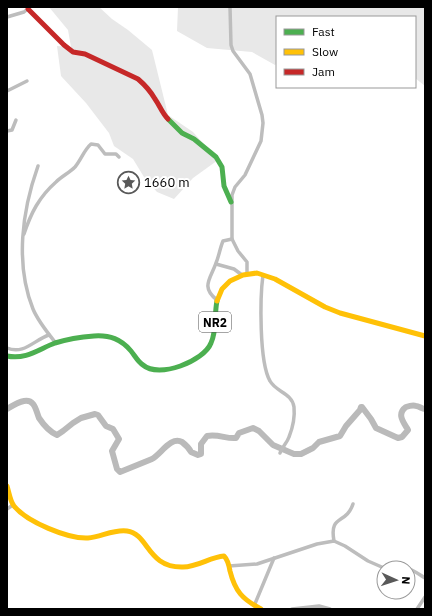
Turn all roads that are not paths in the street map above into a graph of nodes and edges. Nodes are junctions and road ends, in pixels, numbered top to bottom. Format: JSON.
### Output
{"nodes":[{"id":1,"x":230,"y":7,"type":"edge"},
{"id":2,"x":29,"y":8,"type":"edge"},
{"id":3,"x":7,"y":17,"type":"edge"},
{"id":4,"x":27,"y":81,"type":"dead end"},
{"id":5,"x":7,"y":91,"type":"edge"},
{"id":6,"x":16,"y":120,"type":"dead end"},
{"id":7,"x":7,"y":131,"type":"edge"},
{"id":8,"x":119,"y":157,"type":"dead end"},
{"id":9,"x":38,"y":166,"type":"dead end"},
{"id":10,"x":231,"y":202,"type":"junction"},
{"id":11,"x":232,"y":239,"type":"junction"},
{"id":12,"x":22,"y":240,"type":"junction"},
{"id":13,"x":216,"y":264,"type":"junction"},
{"id":14,"x":245,"y":274,"type":"junction"},
{"id":15,"x":263,"y":275,"type":"junction"},
{"id":16,"x":217,"y":300,"type":"junction"},
{"id":17,"x":49,"y":335,"type":"junction"},
{"id":18,"x":425,"y":336,"type":"edge"},
{"id":19,"x":56,"y":343,"type":"junction"},
{"id":20,"x":7,"y":348,"type":"edge"},
{"id":21,"x":7,"y":356,"type":"edge"},
{"id":22,"x":281,"y":450,"type":"dead end"},
{"id":23,"x":7,"y":486,"type":"edge"},
{"id":24,"x":353,"y":504,"type":"dead end"},
{"id":25,"x":13,"y":505,"type":"junction"},
{"id":26,"x":7,"y":509,"type":"edge"},
{"id":27,"x":334,"y":542,"type":"junction"},
{"id":28,"x":274,"y":558,"type":"junction"},
{"id":29,"x":376,"y":564,"type":"edge"},
{"id":30,"x":229,"y":566,"type":"junction"},
{"id":31,"x":416,"y":573,"type":"edge"},
{"id":32,"x":425,"y":578,"type":"edge"},
{"id":33,"x":425,"y":597,"type":"edge"},
{"id":34,"x":254,"y":606,"type":"junction"},
{"id":35,"x":261,"y":609,"type":"edge"},
{"id":36,"x":292,"y":609,"type":"edge"},
{"id":37,"x":330,"y":609,"type":"edge"},
{"id":38,"x":417,"y":609,"type":"edge"}],
"edges":[{"from":1,"to":10,"type":"street"},
{"from":2,"to":3,"type":"street"},
{"from":2,"to":10,"type":"main road"},
{"from":4,"to":5,"type":"street"},
{"from":6,"to":7,"type":"street"},
{"from":8,"to":12,"type":"street"},
{"from":9,"to":12,"type":"street"},
{"from":10,"to":11,"type":"street"},
{"from":11,"to":13,"type":"street"},
{"from":11,"to":14,"type":"street"},
{"from":12,"to":17,"type":"street"},
{"from":13,"to":14,"type":"street"},
{"from":13,"to":16,"type":"street"},
{"from":14,"to":15,"type":"main road"},
{"from":14,"to":16,"type":"main road","number":"NR2"},
{"from":15,"to":18,"type":"main road"},
{"from":15,"to":22,"type":"street"},
{"from":16,"to":19,"type":"main road","number":"NR2"},
{"from":17,"to":19,"type":"street"},
{"from":17,"to":20,"type":"street"},
{"from":19,"to":21,"type":"main road","number":"NR2"},
{"from":23,"to":25,"type":"main road"},
{"from":24,"to":27,"type":"street"},
{"from":25,"to":26,"type":"street"},
{"from":25,"to":30,"type":"main road"},
{"from":27,"to":28,"type":"street"},
{"from":27,"to":29,"type":"street"},
{"from":28,"to":30,"type":"street"},
{"from":28,"to":34,"type":"street"},
{"from":30,"to":34,"type":"main road"},
{"from":31,"to":32,"type":"street"},
{"from":33,"to":38,"type":"street"},
{"from":34,"to":35,"type":"main road"},
{"from":36,"to":37,"type":"street"}]}
